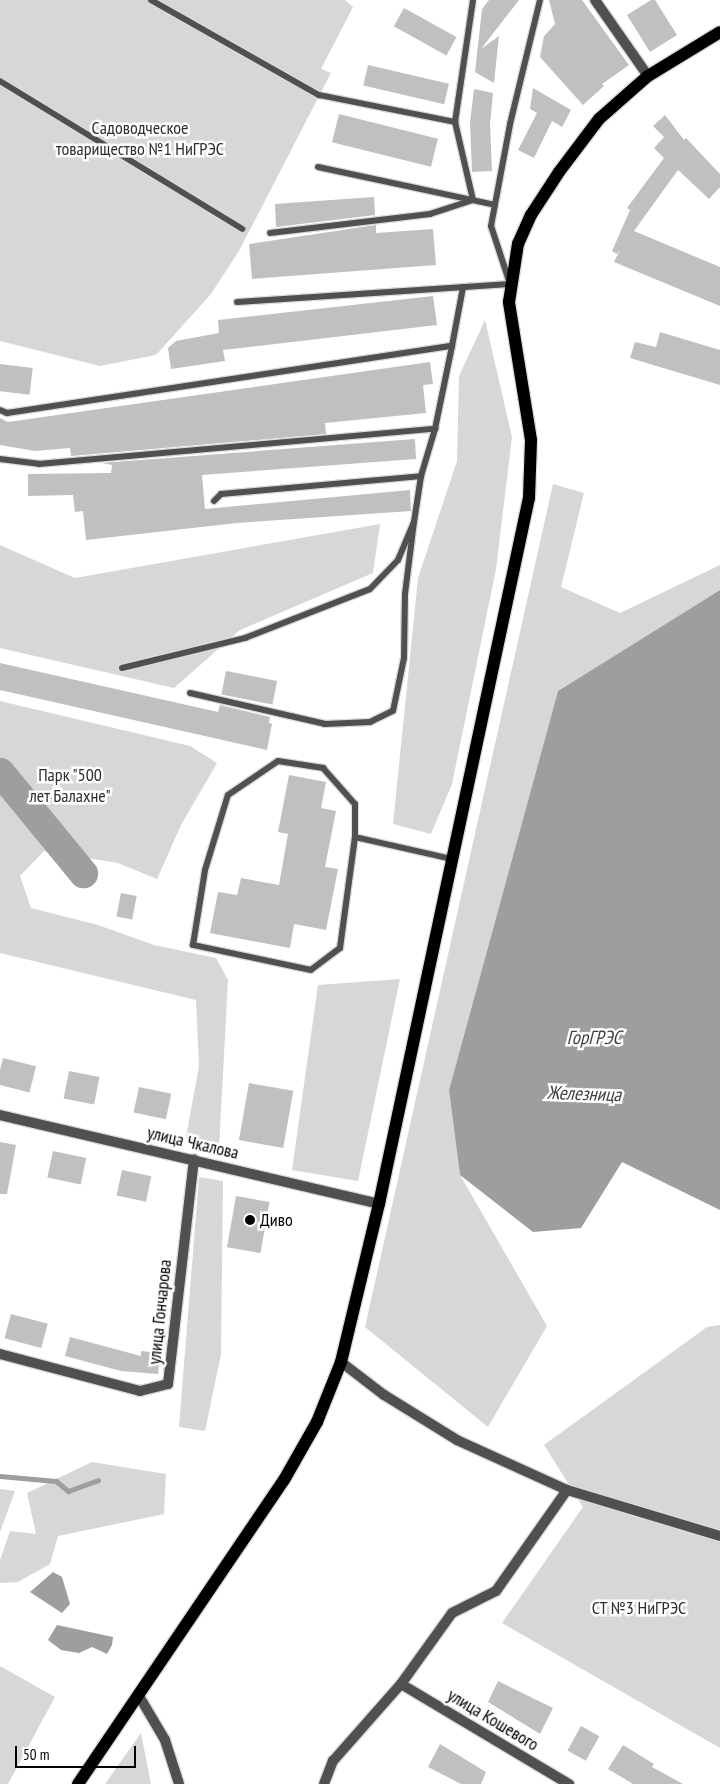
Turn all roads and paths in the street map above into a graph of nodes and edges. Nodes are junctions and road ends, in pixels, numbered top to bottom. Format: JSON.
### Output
{"nodes":[{"id":1,"x":151,"y":0,"type":"edge"},
{"id":2,"x":473,"y":0,"type":"edge"},
{"id":3,"x":540,"y":0,"type":"edge"},
{"id":4,"x":595,"y":0,"type":"edge"},
{"id":5,"x":717,"y":36,"type":"edge"},
{"id":6,"x":648,"y":76,"type":"junction"},
{"id":7,"x":0,"y":81,"type":"edge"},
{"id":8,"x":455,"y":122,"type":"junction"},
{"id":9,"x":318,"y":167,"type":"dead end"},
{"id":10,"x":473,"y":200,"type":"junction"},
{"id":11,"x":495,"y":205,"type":"junction"},
{"id":12,"x":242,"y":229,"type":"dead end"},
{"id":13,"x":270,"y":233,"type":"dead end"},
{"id":14,"x":510,"y":284,"type":"junction"},
{"id":15,"x":463,"y":287,"type":"junction"},
{"id":16,"x":236,"y":302,"type":"dead end"},
{"id":17,"x":452,"y":346,"type":"junction"},
{"id":18,"x":0,"y":410,"type":"edge"},
{"id":19,"x":435,"y":429,"type":"junction"},
{"id":20,"x":0,"y":459,"type":"edge"},
{"id":21,"x":422,"y":476,"type":"junction"},
{"id":22,"x":214,"y":501,"type":"dead end"},
{"id":23,"x":414,"y":522,"type":"junction"},
{"id":24,"x":122,"y":668,"type":"dead end"},
{"id":25,"x":190,"y":693,"type":"dead end"},
{"id":26,"x":355,"y":837,"type":"junction"},
{"id":27,"x":454,"y":859,"type":"junction"},
{"id":28,"x":0,"y":1115,"type":"edge"},
{"id":29,"x":194,"y":1160,"type":"junction"},
{"id":30,"x":379,"y":1204,"type":"junction"},
{"id":31,"x":0,"y":1354,"type":"edge"},
{"id":32,"x":341,"y":1362,"type":"junction"},
{"id":33,"x":566,"y":1490,"type":"junction"},
{"id":34,"x":720,"y":1536,"type":"edge"},
{"id":35,"x":401,"y":1684,"type":"junction"},
{"id":36,"x":139,"y":1696,"type":"junction"},
{"id":37,"x":78,"y":1784,"type":"edge"},
{"id":38,"x":179,"y":1784,"type":"edge"},
{"id":39,"x":324,"y":1784,"type":"edge"},
{"id":40,"x":569,"y":1784,"type":"edge"}],
"edges":[{"from":1,"to":8,"type":"lane"},
{"from":2,"to":8,"type":"lane"},
{"from":3,"to":11,"type":"lane"},
{"from":4,"to":6,"type":"street"},
{"from":5,"to":6,"type":"main road"},
{"from":6,"to":14,"type":"main road"},
{"from":7,"to":12,"type":"lane"},
{"from":8,"to":10,"type":"lane"},
{"from":9,"to":10,"type":"lane"},
{"from":10,"to":11,"type":"lane"},
{"from":10,"to":13,"type":"lane"},
{"from":11,"to":14,"type":"lane"},
{"from":14,"to":15,"type":"lane"},
{"from":14,"to":27,"type":"main road"},
{"from":15,"to":16,"type":"lane"},
{"from":15,"to":17,"type":"lane"},
{"from":17,"to":18,"type":"lane"},
{"from":17,"to":19,"type":"lane"},
{"from":19,"to":20,"type":"lane"},
{"from":19,"to":21,"type":"lane"},
{"from":21,"to":22,"type":"lane"},
{"from":21,"to":23,"type":"lane"},
{"from":23,"to":24,"type":"lane"},
{"from":23,"to":25,"type":"lane"},
{"from":26,"to":26,"type":"lane"},
{"from":26,"to":27,"type":"lane"},
{"from":27,"to":30,"type":"main road"},
{"from":28,"to":29,"type":"street","name":"улица Чкалова"},
{"from":29,"to":30,"type":"street","name":"улица Чкалова"},
{"from":29,"to":31,"type":"street","name":"улица Гончарова"},
{"from":30,"to":32,"type":"main road"},
{"from":32,"to":33,"type":"street"},
{"from":32,"to":36,"type":"main road"},
{"from":33,"to":34,"type":"street"},
{"from":33,"to":35,"type":"street"},
{"from":35,"to":39,"type":"street"},
{"from":35,"to":40,"type":"street","name":"улица Кошевого"},
{"from":36,"to":37,"type":"main road"},
{"from":36,"to":38,"type":"street"}]}
